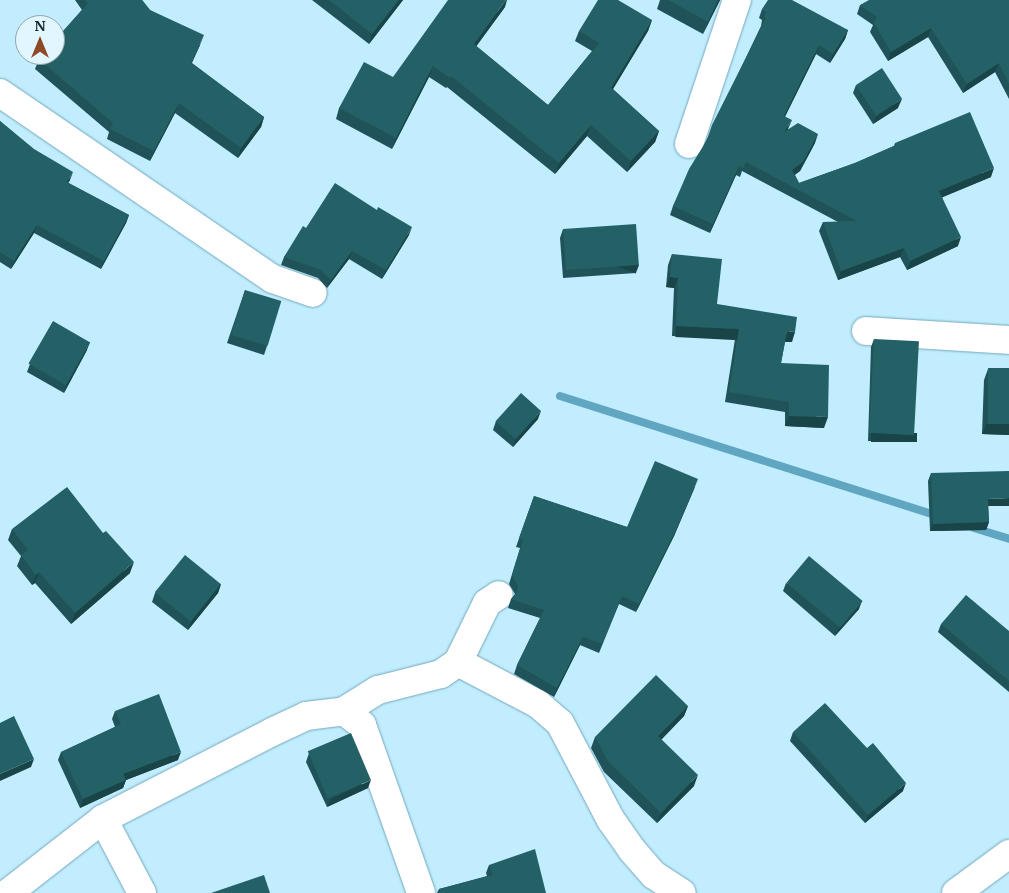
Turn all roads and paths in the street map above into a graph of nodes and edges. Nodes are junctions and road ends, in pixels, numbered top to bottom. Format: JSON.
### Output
{"nodes":[{"id":1,"x":737,"y":0,"type":"edge"},
{"id":2,"x":0,"y":93,"type":"edge"},
{"id":3,"x":689,"y":144,"type":"dead end"},
{"id":4,"x":313,"y":293,"type":"dead end"},
{"id":5,"x":866,"y":331,"type":"dead end"},
{"id":6,"x":1009,"y":340,"type":"edge"},
{"id":7,"x":499,"y":596,"type":"dead end"},
{"id":8,"x":458,"y":662,"type":"junction"},
{"id":9,"x":344,"y":711,"type":"junction"},
{"id":10,"x":102,"y":819,"type":"junction"},
{"id":11,"x":1009,"y":854,"type":"edge"},
{"id":12,"x":8,"y":893,"type":"edge"},
{"id":13,"x":142,"y":893,"type":"edge"},
{"id":14,"x":421,"y":893,"type":"edge"},
{"id":15,"x":682,"y":893,"type":"edge"},
{"id":16,"x":956,"y":893,"type":"edge"}],
"edges":[{"from":1,"to":3,"type":"street"},
{"from":2,"to":4,"type":"street"},
{"from":5,"to":6,"type":"street"},
{"from":7,"to":8,"type":"street"},
{"from":8,"to":9,"type":"street"},
{"from":8,"to":15,"type":"street"},
{"from":9,"to":10,"type":"street"},
{"from":9,"to":14,"type":"street"},
{"from":10,"to":12,"type":"street"},
{"from":10,"to":13,"type":"street"},
{"from":11,"to":16,"type":"street"}]}
